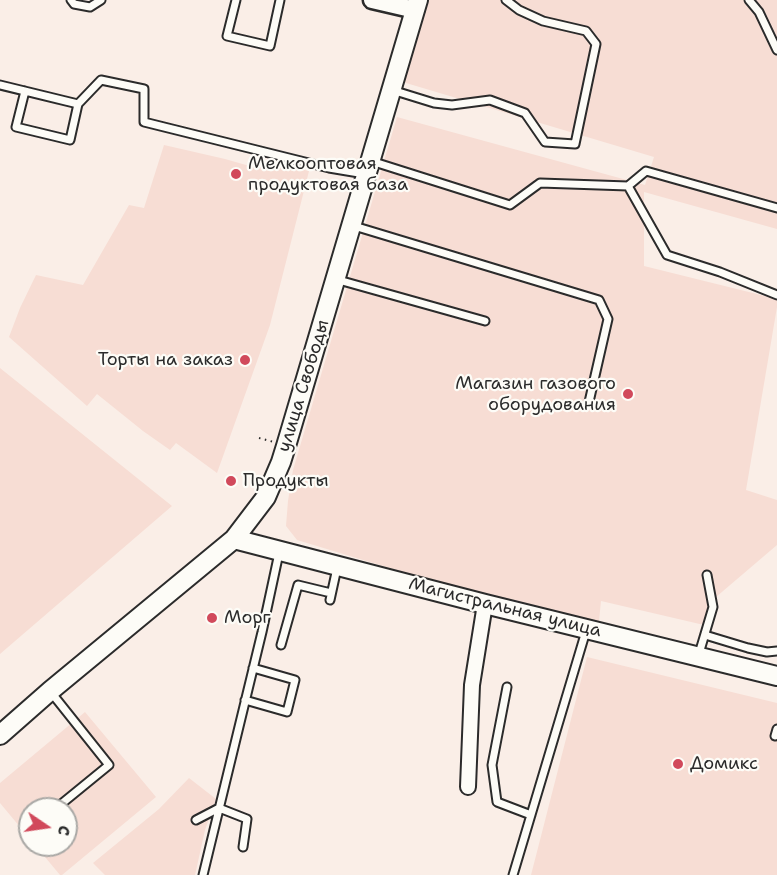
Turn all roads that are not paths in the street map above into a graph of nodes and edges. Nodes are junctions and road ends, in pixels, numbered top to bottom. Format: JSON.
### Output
{"nodes":[{"id":1,"x":71,"y":0,"type":"edge"},
{"id":2,"x":101,"y":0,"type":"edge"},
{"id":3,"x":236,"y":0,"type":"edge"},
{"id":4,"x":280,"y":0,"type":"edge"},
{"id":5,"x":372,"y":0,"type":"edge"},
{"id":6,"x":506,"y":0,"type":"edge"},
{"id":7,"x":750,"y":0,"type":"edge"},
{"id":8,"x":416,"y":5,"type":"edge"},
{"id":9,"x":777,"y":50,"type":"edge"},
{"id":10,"x":0,"y":85,"type":"edge"},
{"id":11,"x":391,"y":90,"type":"junction"},
{"id":12,"x":25,"y":91,"type":"junction"},
{"id":13,"x":78,"y":104,"type":"junction"},
{"id":14,"x":368,"y":168,"type":"junction"},
{"id":15,"x":628,"y":186,"type":"junction"},
{"id":16,"x":777,"y":208,"type":"edge"},
{"id":17,"x":351,"y":225,"type":"junction"},
{"id":18,"x":335,"y":279,"type":"junction"},
{"id":19,"x":777,"y":295,"type":"edge"},
{"id":20,"x":485,"y":321,"type":"dead end"},
{"id":21,"x":589,"y":402,"type":"dead end"},
{"id":22,"x":234,"y":539,"type":"junction"},
{"id":23,"x":280,"y":550,"type":"junction"},
{"id":24,"x":338,"y":566,"type":"junction"},
{"id":25,"x":707,"y":575,"type":"dead end"},
{"id":26,"x":485,"y":604,"type":"junction"},
{"id":27,"x":586,"y":629,"type":"junction"},
{"id":28,"x":705,"y":635,"type":"junction"},
{"id":29,"x":281,"y":645,"type":"dead end"},
{"id":30,"x":777,"y":651,"type":"edge"},
{"id":31,"x":698,"y":657,"type":"junction"},
{"id":32,"x":253,"y":668,"type":"junction"},
{"id":33,"x":777,"y":676,"type":"edge"},
{"id":34,"x":507,"y":687,"type":"dead end"},
{"id":35,"x":50,"y":692,"type":"junction"},
{"id":36,"x":245,"y":700,"type":"junction"},
{"id":37,"x":0,"y":735,"type":"edge"},
{"id":38,"x":468,"y":787,"type":"dead end"},
{"id":39,"x":70,"y":797,"type":"edge"},
{"id":40,"x":219,"y":808,"type":"junction"},
{"id":41,"x":531,"y":815,"type":"junction"},
{"id":42,"x":196,"y":820,"type":"dead end"},
{"id":43,"x":243,"y":847,"type":"dead end"},
{"id":44,"x":203,"y":875,"type":"edge"},
{"id":45,"x":513,"y":875,"type":"edge"}],
"edges":[{"from":1,"to":2,"type":"lane"},
{"from":3,"to":4,"type":"lane"},
{"from":5,"to":8,"type":"street"},
{"from":6,"to":11,"type":"lane"},
{"from":7,"to":9,"type":"lane"},
{"from":8,"to":11,"type":"main road","name":"улица Свободы"},
{"from":10,"to":12,"type":"lane"},
{"from":11,"to":14,"type":"main road","name":"улица Свободы"},
{"from":12,"to":13,"type":"lane"},
{"from":12,"to":13,"type":"lane"},
{"from":13,"to":14,"type":"lane"},
{"from":14,"to":15,"type":"lane"},
{"from":14,"to":17,"type":"main road","name":"улица Свободы"},
{"from":15,"to":16,"type":"lane"},
{"from":15,"to":19,"type":"lane"},
{"from":17,"to":18,"type":"main road","name":"улица Свободы"},
{"from":17,"to":21,"type":"lane"},
{"from":18,"to":20,"type":"lane"},
{"from":18,"to":22,"type":"main road","name":"улица Свободы"},
{"from":22,"to":23,"type":"main road","name":"Магистральная улица"},
{"from":22,"to":35,"type":"main road","name":"улица Свободы"},
{"from":23,"to":24,"type":"main road","name":"Магистральная улица"},
{"from":23,"to":32,"type":"lane"},
{"from":24,"to":26,"type":"main road","name":"Магистральная улица"},
{"from":24,"to":29,"type":"lane"},
{"from":25,"to":28,"type":"lane"},
{"from":26,"to":27,"type":"main road","name":"Магистральная улица"},
{"from":26,"to":38,"type":"street"},
{"from":27,"to":31,"type":"main road","name":"Магистральная улица"},
{"from":27,"to":41,"type":"lane"},
{"from":28,"to":30,"type":"lane"},
{"from":28,"to":31,"type":"lane"},
{"from":31,"to":33,"type":"main road","name":"Магистральная улица"},
{"from":32,"to":36,"type":"lane"},
{"from":32,"to":36,"type":"lane"},
{"from":34,"to":41,"type":"lane"},
{"from":35,"to":37,"type":"main road","name":"улица Свободы"},
{"from":35,"to":39,"type":"lane"},
{"from":36,"to":40,"type":"lane"},
{"from":40,"to":42,"type":"lane"},
{"from":40,"to":43,"type":"lane"},
{"from":40,"to":44,"type":"lane"},
{"from":41,"to":45,"type":"lane"}]}
